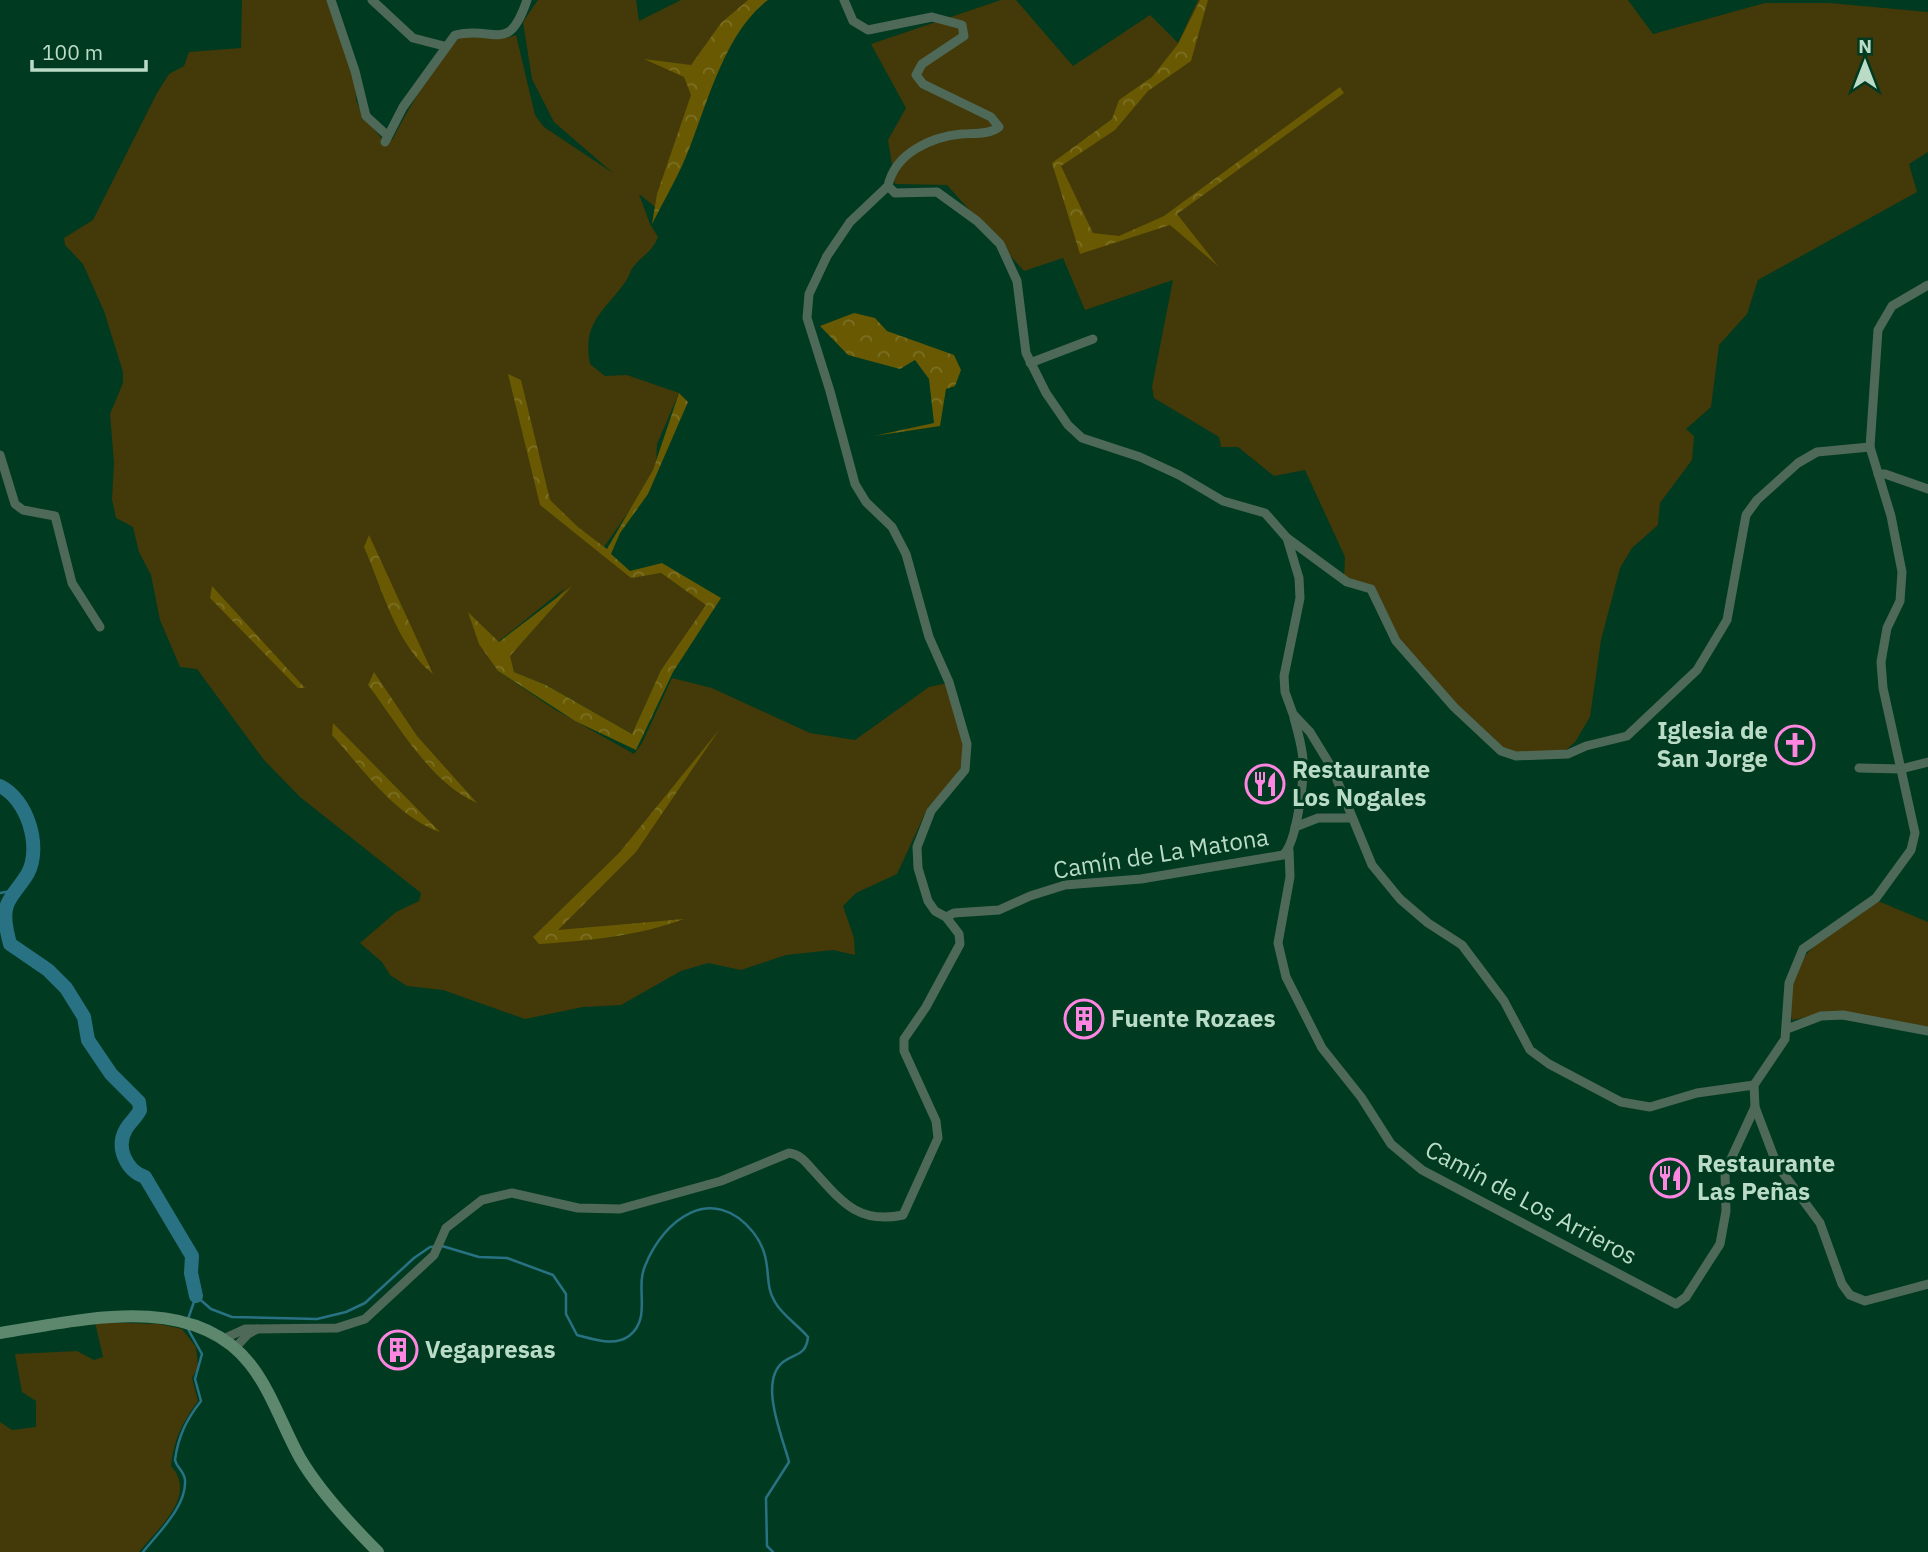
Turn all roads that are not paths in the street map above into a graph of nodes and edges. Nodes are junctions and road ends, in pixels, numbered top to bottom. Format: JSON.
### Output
{"nodes":[{"id":1,"x":331,"y":0,"type":"edge"},
{"id":2,"x":372,"y":0,"type":"edge"},
{"id":3,"x":527,"y":0,"type":"edge"},
{"id":4,"x":844,"y":0,"type":"edge"},
{"id":5,"x":444,"y":46,"type":"junction"},
{"id":6,"x":888,"y":186,"type":"junction"},
{"id":7,"x":1928,"y":285,"type":"edge"},
{"id":8,"x":1093,"y":339,"type":"dead end"},
{"id":9,"x":1030,"y":363,"type":"junction"},
{"id":10,"x":1870,"y":447,"type":"junction"},
{"id":11,"x":0,"y":455,"type":"edge"},
{"id":12,"x":1878,"y":474,"type":"junction"},
{"id":13,"x":1928,"y":489,"type":"edge"},
{"id":14,"x":1287,"y":538,"type":"junction"},
{"id":15,"x":100,"y":627,"type":"dead end"},
{"id":16,"x":1293,"y":715,"type":"junction"},
{"id":17,"x":1928,"y":762,"type":"edge"},
{"id":18,"x":1859,"y":768,"type":"dead end"},
{"id":19,"x":1901,"y":769,"type":"junction"},
{"id":20,"x":1350,"y":818,"type":"junction"},
{"id":21,"x":1295,"y":827,"type":"junction"},
{"id":22,"x":1289,"y":850,"type":"junction"},
{"id":23,"x":946,"y":917,"type":"junction"},
{"id":24,"x":1787,"y":1029,"type":"junction"},
{"id":25,"x":1928,"y":1031,"type":"edge"},
{"id":26,"x":1754,"y":1085,"type":"junction"},
{"id":27,"x":1755,"y":1107,"type":"junction"},
{"id":28,"x":1928,"y":1284,"type":"edge"},
{"id":29,"x":260,"y":1328,"type":"junction"},
{"id":30,"x":0,"y":1333,"type":"edge"},
{"id":31,"x":223,"y":1339,"type":"junction"},
{"id":32,"x":236,"y":1348,"type":"junction"},
{"id":33,"x":378,"y":1552,"type":"edge"}],
"edges":[{"from":1,"to":5,"type":"street"},
{"from":2,"to":5,"type":"street"},
{"from":3,"to":5,"type":"street"},
{"from":4,"to":6,"type":"street"},
{"from":6,"to":9,"type":"street"},
{"from":6,"to":23,"type":"street"},
{"from":7,"to":10,"type":"street"},
{"from":8,"to":9,"type":"street"},
{"from":9,"to":14,"type":"street"},
{"from":10,"to":12,"type":"street"},
{"from":10,"to":14,"type":"street"},
{"from":11,"to":15,"type":"street"},
{"from":12,"to":13,"type":"street"},
{"from":12,"to":19,"type":"street"},
{"from":14,"to":16,"type":"street","name":"Camín de La Matona"},
{"from":16,"to":20,"type":"street"},
{"from":16,"to":21,"type":"street","name":"Camín de La Matona"},
{"from":17,"to":19,"type":"street"},
{"from":18,"to":19,"type":"street"},
{"from":19,"to":24,"type":"street"},
{"from":20,"to":21,"type":"street"},
{"from":20,"to":26,"type":"street"},
{"from":21,"to":22,"type":"street","name":"Camín de La Matona"},
{"from":22,"to":23,"type":"street","name":"Camín de La Matona"},
{"from":22,"to":27,"type":"street","name":"Camín de Los Arrieros"},
{"from":23,"to":29,"type":"street"},
{"from":24,"to":25,"type":"street"},
{"from":24,"to":26,"type":"street"},
{"from":26,"to":27,"type":"street"},
{"from":27,"to":28,"type":"street"},
{"from":29,"to":31,"type":"street"},
{"from":29,"to":32,"type":"street"},
{"from":30,"to":31,"type":"street"},
{"from":31,"to":32,"type":"street"},
{"from":32,"to":33,"type":"street"}]}
